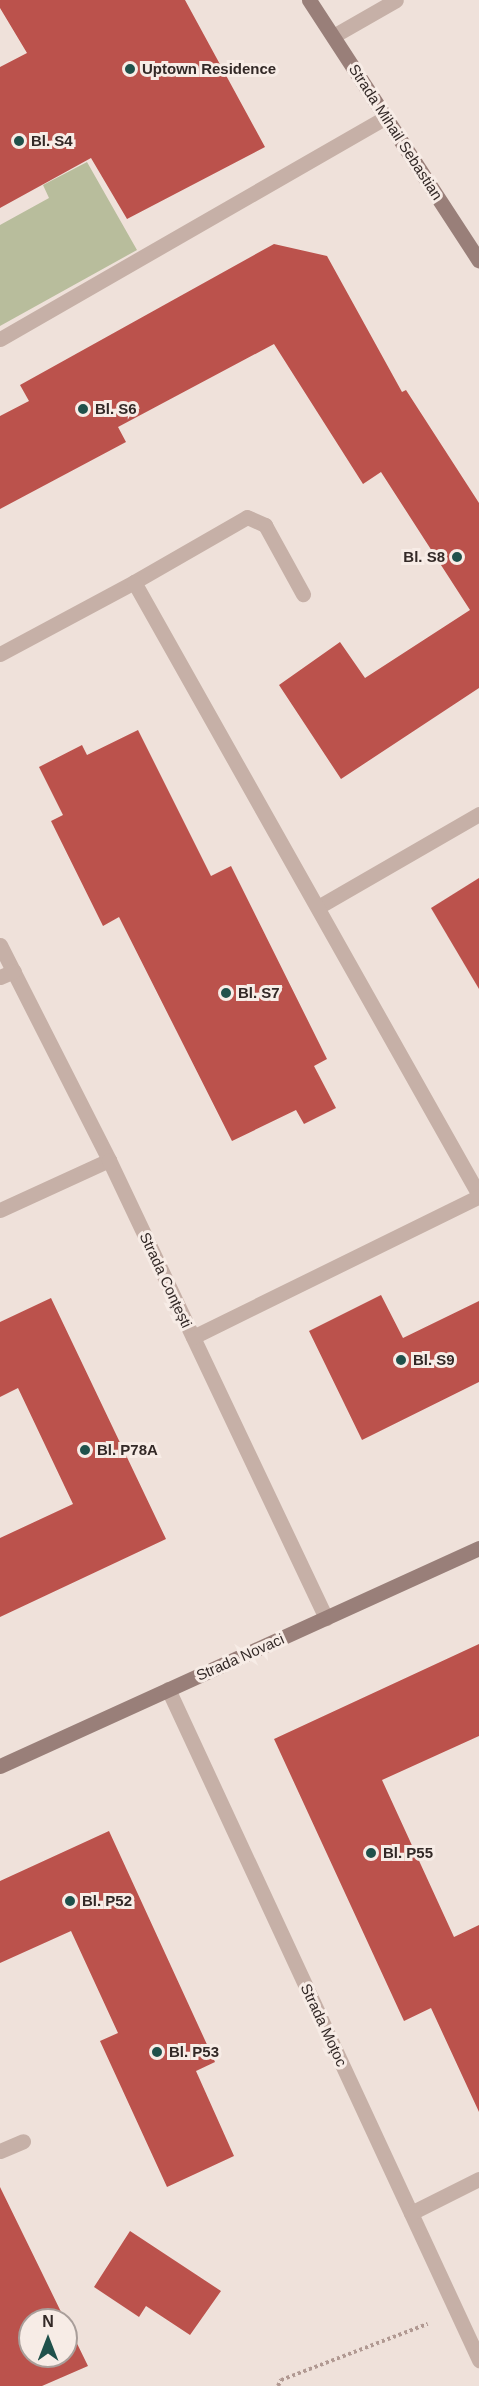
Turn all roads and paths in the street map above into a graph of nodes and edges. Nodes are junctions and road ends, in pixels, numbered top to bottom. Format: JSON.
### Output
{"nodes":[{"id":1,"x":396,"y":0,"type":"edge"},
{"id":2,"x":313,"y":1,"type":"edge"},
{"id":3,"x":335,"y":35,"type":"junction"},
{"id":4,"x":386,"y":117,"type":"junction"},
{"id":5,"x":479,"y":261,"type":"edge"},
{"id":6,"x":0,"y":339,"type":"edge"},
{"id":7,"x":134,"y":582,"type":"junction"},
{"id":8,"x":303,"y":594,"type":"dead end"},
{"id":9,"x":0,"y":654,"type":"edge"},
{"id":10,"x":479,"y":814,"type":"edge"},
{"id":11,"x":318,"y":907,"type":"junction"},
{"id":12,"x":0,"y":945,"type":"edge"},
{"id":13,"x":7,"y":974,"type":"edge"},
{"id":14,"x":109,"y":1160,"type":"junction"},
{"id":15,"x":479,"y":1195,"type":"edge"},
{"id":16,"x":0,"y":1210,"type":"edge"},
{"id":17,"x":193,"y":1337,"type":"junction"},
{"id":18,"x":479,"y":1548,"type":"edge"},
{"id":19,"x":326,"y":1618,"type":"junction"},
{"id":20,"x":168,"y":1689,"type":"junction"},
{"id":21,"x":0,"y":1766,"type":"edge"},
{"id":22,"x":22,"y":2141,"type":"dead end"},
{"id":23,"x":0,"y":2151,"type":"edge"},
{"id":24,"x":479,"y":2179,"type":"edge"},
{"id":25,"x":411,"y":2213,"type":"junction"},
{"id":26,"x":457,"y":2312,"type":"junction"},
{"id":27,"x":479,"y":2360,"type":"edge"},
{"id":28,"x":278,"y":2386,"type":"edge"}],
"edges":[{"from":1,"to":3,"type":"street"},
{"from":2,"to":3,"type":"street","name":"Strada Mihail Sebastian"},
{"from":3,"to":4,"type":"street","name":"Strada Mihail Sebastian"},
{"from":4,"to":5,"type":"street","name":"Strada Mihail Sebastian"},
{"from":4,"to":6,"type":"street"},
{"from":7,"to":8,"type":"street"},
{"from":7,"to":9,"type":"street"},
{"from":7,"to":11,"type":"street"},
{"from":10,"to":11,"type":"street"},
{"from":11,"to":15,"type":"street"},
{"from":12,"to":13,"type":"street","name":"Strada Conțești"},
{"from":13,"to":14,"type":"street","name":"Strada Conțești"},
{"from":14,"to":16,"type":"street"},
{"from":14,"to":17,"type":"street","name":"Strada Conțești"},
{"from":15,"to":17,"type":"street"},
{"from":17,"to":19,"type":"street","name":"Strada Conțești"},
{"from":18,"to":19,"type":"street","name":"Strada Novaci"},
{"from":19,"to":20,"type":"street","name":"Strada Novaci"},
{"from":20,"to":21,"type":"street","name":"Strada Novaci"},
{"from":20,"to":25,"type":"street","name":"Strada Moțoc"},
{"from":22,"to":23,"type":"street"},
{"from":24,"to":25,"type":"street"},
{"from":25,"to":26,"type":"street","name":"Strada Moțoc"},
{"from":26,"to":27,"type":"street","name":"Strada Moțoc"},
{"from":26,"to":28,"type":"path"}]}
